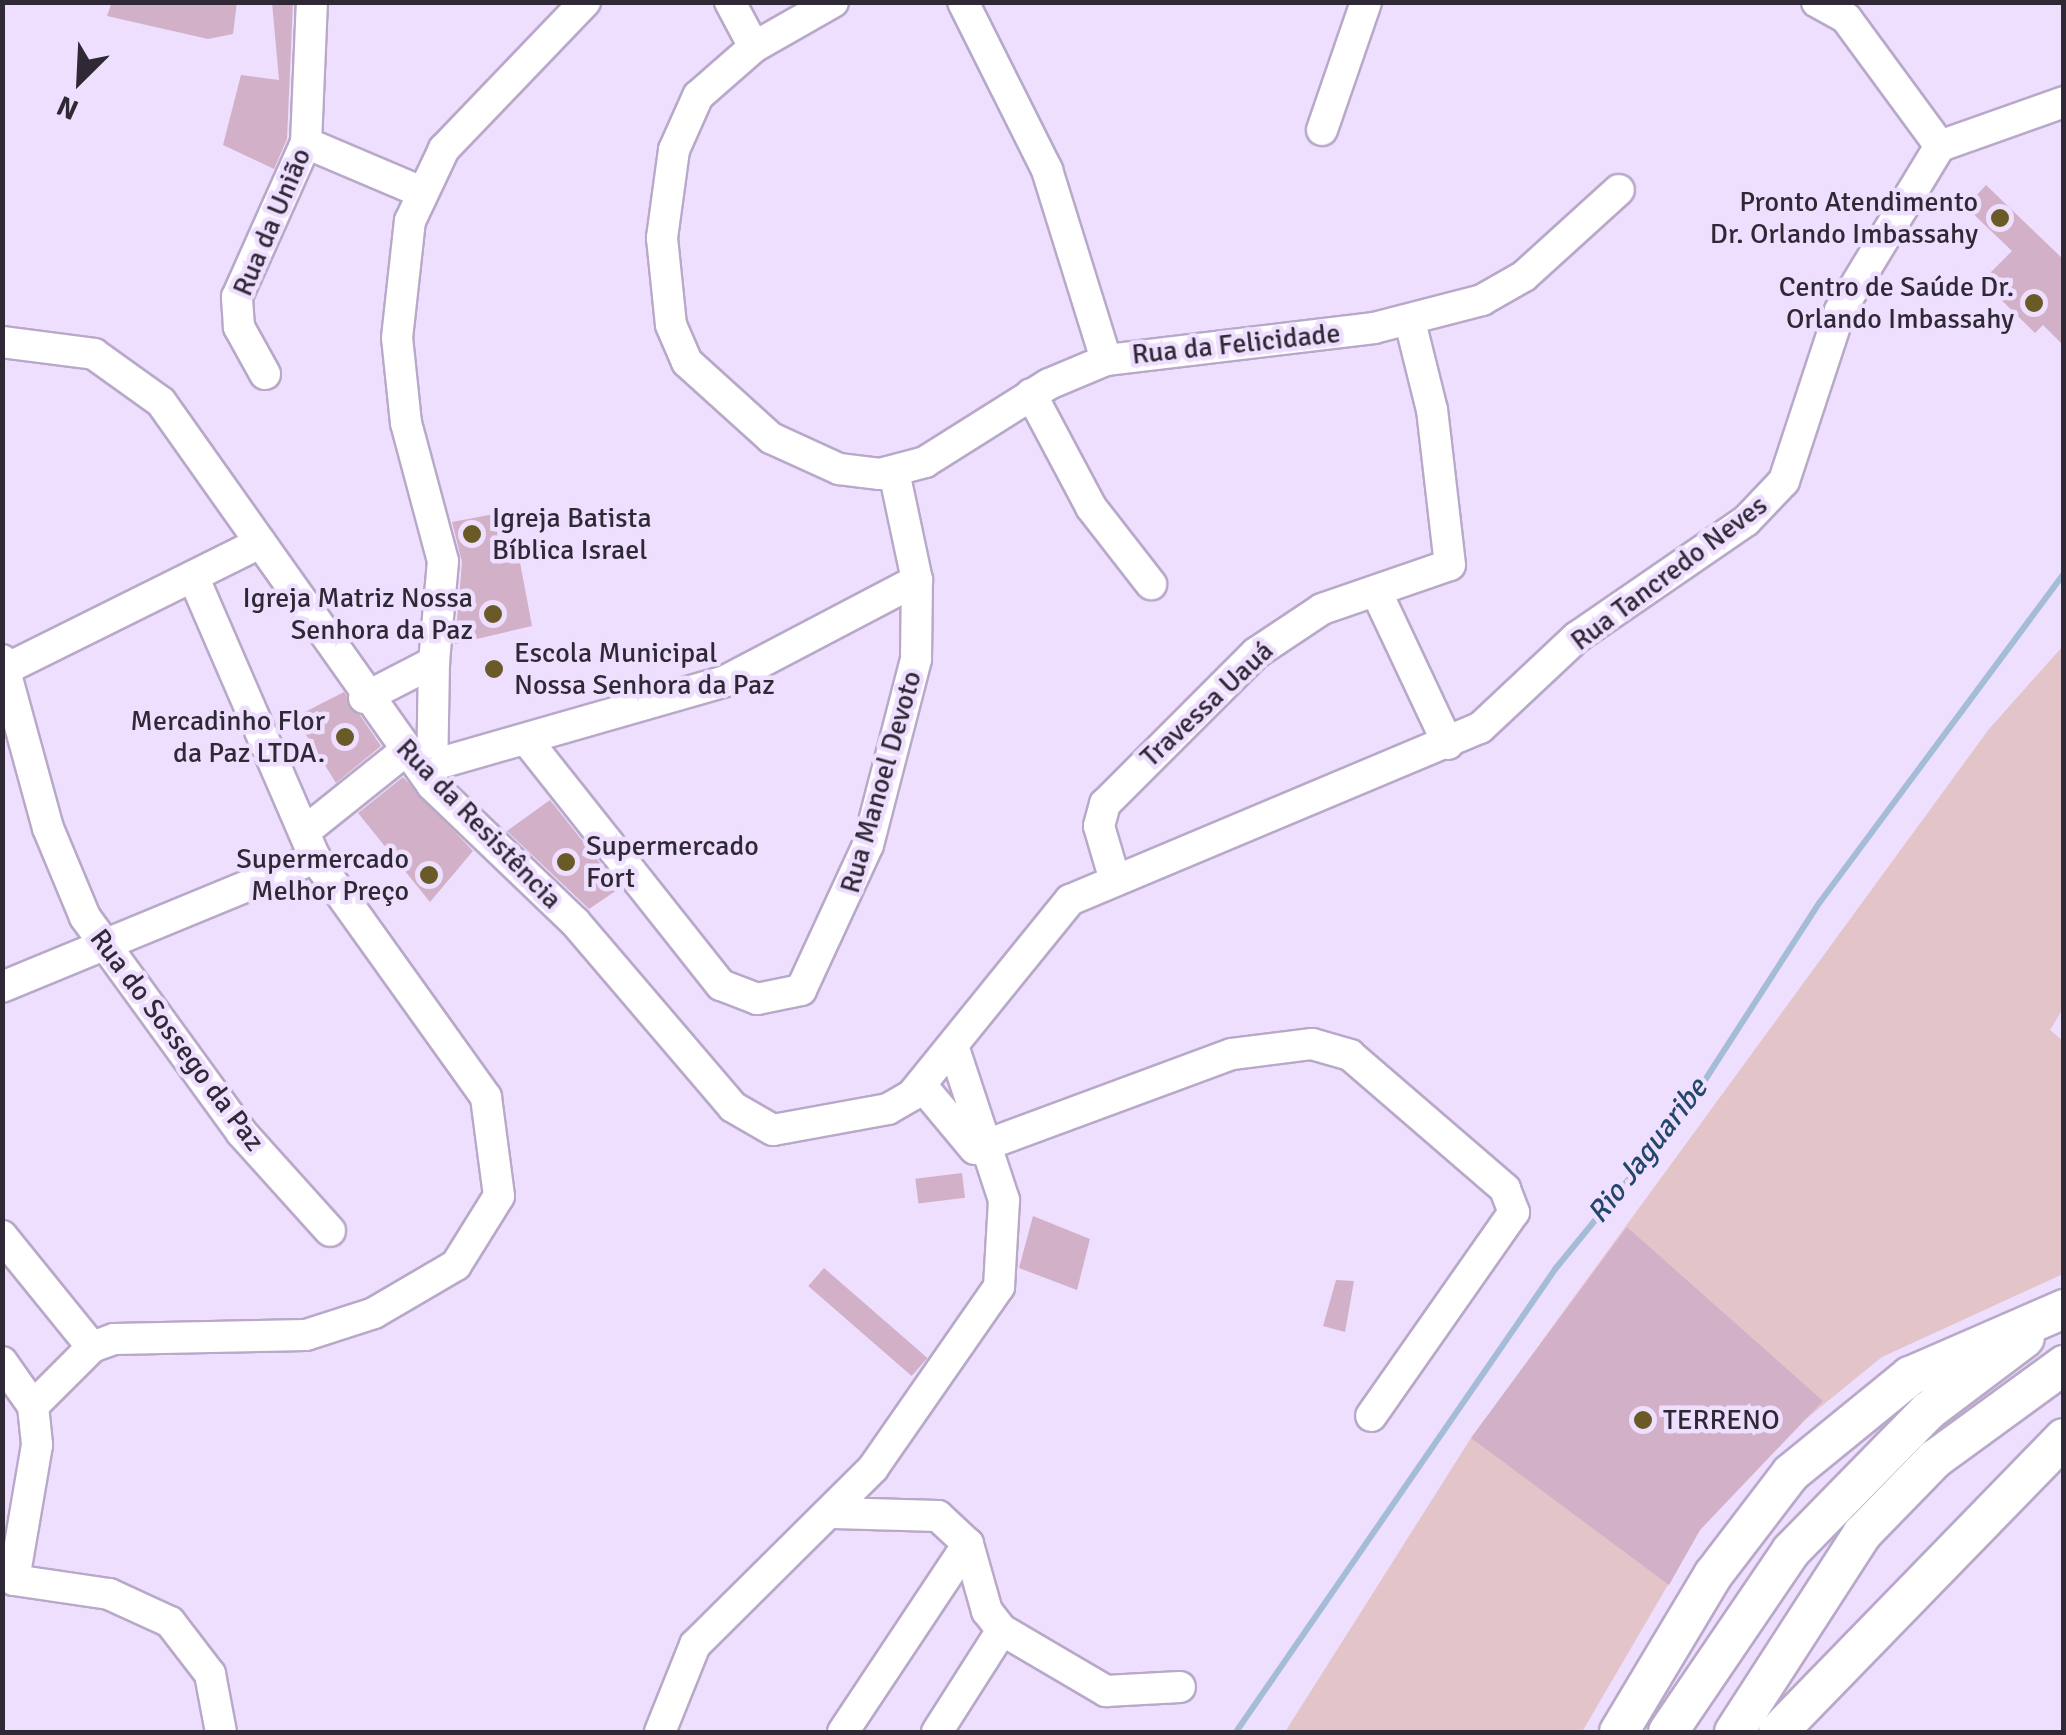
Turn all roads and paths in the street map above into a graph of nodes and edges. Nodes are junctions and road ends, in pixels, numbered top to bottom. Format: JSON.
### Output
{"nodes":[{"id":1,"x":312,"y":2,"type":"edge"},
{"id":2,"x":585,"y":2,"type":"edge"},
{"id":3,"x":730,"y":2,"type":"edge"},
{"id":4,"x":833,"y":2,"type":"edge"},
{"id":5,"x":962,"y":2,"type":"edge"},
{"id":6,"x":1366,"y":2,"type":"edge"},
{"id":7,"x":1817,"y":2,"type":"edge"},
{"id":8,"x":1852,"y":10,"type":"edge"},
{"id":9,"x":754,"y":48,"type":"junction"},
{"id":10,"x":2064,"y":102,"type":"edge"},
{"id":11,"x":1322,"y":130,"type":"dead end"},
{"id":12,"x":306,"y":143,"type":"junction"},
{"id":13,"x":1940,"y":146,"type":"junction"},
{"id":14,"x":1619,"y":190,"type":"dead end"},
{"id":15,"x":419,"y":191,"type":"junction"},
{"id":16,"x":1410,"y":322,"type":"junction"},
{"id":17,"x":2,"y":342,"type":"edge"},
{"id":18,"x":1106,"y":360,"type":"junction"},
{"id":19,"x":265,"y":374,"type":"dead end"},
{"id":20,"x":1031,"y":394,"type":"junction"},
{"id":21,"x":894,"y":472,"type":"junction"},
{"id":22,"x":260,"y":543,"type":"junction"},
{"id":23,"x":194,"y":579,"type":"junction"},
{"id":24,"x":918,"y":580,"type":"junction"},
{"id":25,"x":1151,"y":584,"type":"dead end"},
{"id":26,"x":1376,"y":591,"type":"junction"},
{"id":27,"x":434,"y":662,"type":"junction"},
{"id":28,"x":4,"y":664,"type":"edge"},
{"id":29,"x":364,"y":698,"type":"junction"},
{"id":30,"x":529,"y":743,"type":"junction"},
{"id":31,"x":1448,"y":744,"type":"junction"},
{"id":32,"x":405,"y":751,"type":"junction"},
{"id":33,"x":432,"y":775,"type":"junction"},
{"id":34,"x":310,"y":845,"type":"junction"},
{"id":35,"x":1114,"y":878,"type":"junction"},
{"id":36,"x":104,"y":949,"type":"junction"},
{"id":37,"x":2,"y":987,"type":"edge"},
{"id":38,"x":954,"y":1049,"type":"junction"},
{"id":39,"x":922,"y":1086,"type":"junction"},
{"id":40,"x":986,"y":1153,"type":"junction"},
{"id":41,"x":330,"y":1231,"type":"dead end"},
{"id":42,"x":2,"y":1236,"type":"edge"},
{"id":43,"x":2064,"y":1309,"type":"edge"},
{"id":44,"x":92,"y":1347,"type":"junction"},
{"id":45,"x":2,"y":1362,"type":"edge"},
{"id":46,"x":2064,"y":1365,"type":"edge"},
{"id":47,"x":33,"y":1406,"type":"junction"},
{"id":48,"x":1371,"y":1416,"type":"dead end"},
{"id":49,"x":2064,"y":1438,"type":"edge"},
{"id":50,"x":834,"y":1513,"type":"junction"},
{"id":51,"x":968,"y":1544,"type":"junction"},
{"id":52,"x":8,"y":1580,"type":"edge"},
{"id":53,"x":1002,"y":1630,"type":"junction"},
{"id":54,"x":1834,"y":1668,"type":"junction"},
{"id":55,"x":1180,"y":1686,"type":"dead end"},
{"id":56,"x":220,"y":1732,"type":"edge"},
{"id":57,"x":660,"y":1732,"type":"edge"},
{"id":58,"x":843,"y":1732,"type":"edge"},
{"id":59,"x":937,"y":1732,"type":"edge"},
{"id":60,"x":1619,"y":1732,"type":"edge"},
{"id":61,"x":1668,"y":1732,"type":"edge"},
{"id":62,"x":1734,"y":1732,"type":"edge"},
{"id":63,"x":1778,"y":1732,"type":"edge"},
{"id":64,"x":1796,"y":1732,"type":"edge"}],
"edges":[{"from":1,"to":12,"type":"street","name":"Rua da União"},
{"from":2,"to":15,"type":"street"},
{"from":3,"to":9,"type":"street"},
{"from":4,"to":9,"type":"street"},
{"from":5,"to":18,"type":"street"},
{"from":6,"to":11,"type":"street"},
{"from":7,"to":8,"type":"street"},
{"from":8,"to":13,"type":"street"},
{"from":9,"to":21,"type":"street","name":"Rua da Felicidade"},
{"from":10,"to":13,"type":"street"},
{"from":12,"to":15,"type":"street"},
{"from":12,"to":19,"type":"street","name":"Rua da União"},
{"from":13,"to":31,"type":"street","name":"Rua Tancredo Neves"},
{"from":14,"to":16,"type":"street","name":"Rua da Felicidade"},
{"from":15,"to":27,"type":"street"},
{"from":16,"to":18,"type":"street","name":"Rua da Felicidade"},
{"from":16,"to":26,"type":"street","name":"Travessa Uauá"},
{"from":17,"to":22,"type":"street","name":"Rua da Resistência"},
{"from":18,"to":20,"type":"street","name":"Rua da Felicidade"},
{"from":20,"to":21,"type":"street","name":"Rua da Felicidade"},
{"from":20,"to":25,"type":"street"},
{"from":21,"to":24,"type":"street","name":"Rua Manoel Devoto"},
{"from":22,"to":23,"type":"street"},
{"from":22,"to":29,"type":"street","name":"Rua da Resistência"},
{"from":23,"to":28,"type":"street"},
{"from":23,"to":34,"type":"street"},
{"from":24,"to":30,"type":"street"},
{"from":24,"to":30,"type":"street","name":"Rua Manoel Devoto"},
{"from":26,"to":31,"type":"street"},
{"from":26,"to":35,"type":"street","name":"Travessa Uauá"},
{"from":27,"to":29,"type":"street"},
{"from":27,"to":33,"type":"street"},
{"from":28,"to":36,"type":"street","name":"Rua do Sossego da Paz"},
{"from":29,"to":32,"type":"street","name":"Rua da Resistência"},
{"from":30,"to":33,"type":"street"},
{"from":31,"to":35,"type":"street","name":"Rua Tancredo Neves"},
{"from":32,"to":33,"type":"street","name":"Rua da Resistência"},
{"from":32,"to":34,"type":"street"},
{"from":33,"to":39,"type":"street","name":"Rua da Resistência"},
{"from":34,"to":36,"type":"street"},
{"from":34,"to":44,"type":"street"},
{"from":35,"to":38,"type":"street","name":"Rua Tancredo Neves"},
{"from":36,"to":37,"type":"street"},
{"from":36,"to":41,"type":"street","name":"Rua do Sossego da Paz"},
{"from":38,"to":39,"type":"street","name":"Rua da Resistência"},
{"from":38,"to":40,"type":"street"},
{"from":39,"to":40,"type":"street"},
{"from":40,"to":48,"type":"street"},
{"from":40,"to":50,"type":"street"},
{"from":42,"to":44,"type":"street"},
{"from":43,"to":60,"type":"main road"},
{"from":43,"to":61,"type":"main road"},
{"from":44,"to":47,"type":"street"},
{"from":45,"to":47,"type":"street"},
{"from":46,"to":62,"type":"main road"},
{"from":47,"to":52,"type":"street"},
{"from":49,"to":54,"type":"main road"},
{"from":50,"to":51,"type":"street"},
{"from":50,"to":57,"type":"street"},
{"from":51,"to":53,"type":"street"},
{"from":51,"to":58,"type":"street"},
{"from":52,"to":56,"type":"street"},
{"from":53,"to":55,"type":"street"},
{"from":53,"to":59,"type":"street"},
{"from":54,"to":63,"type":"main road"},
{"from":54,"to":64,"type":"main road"}]}
